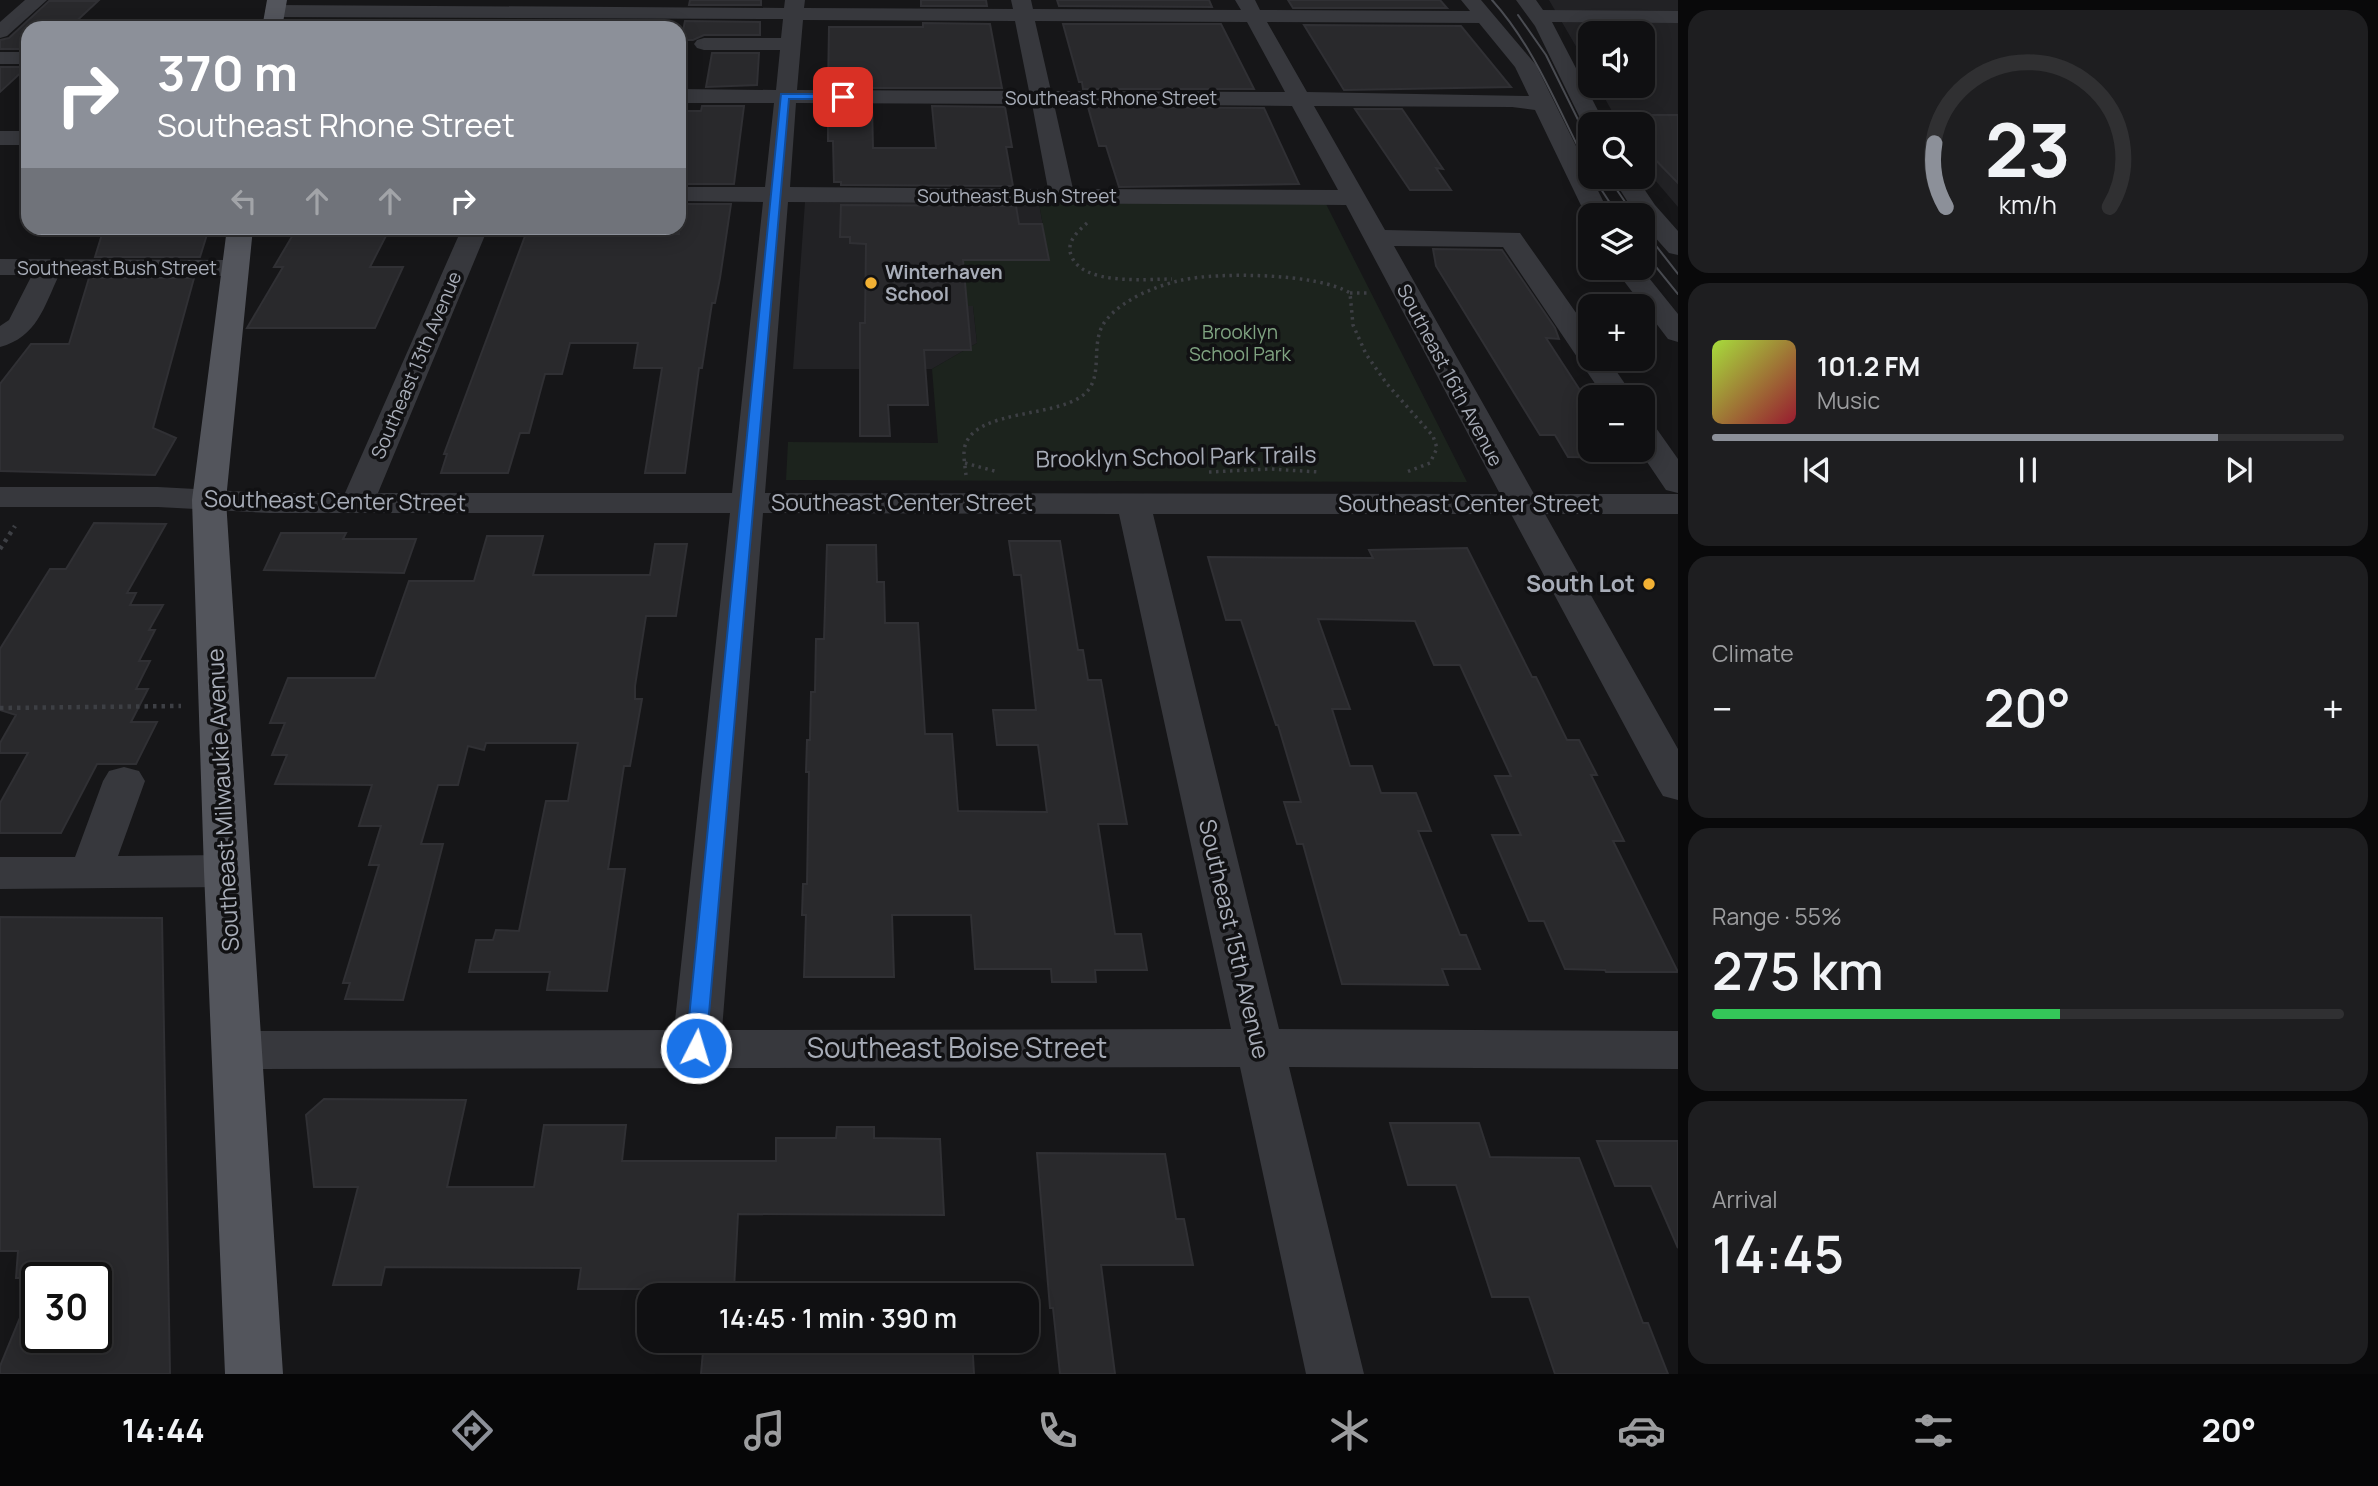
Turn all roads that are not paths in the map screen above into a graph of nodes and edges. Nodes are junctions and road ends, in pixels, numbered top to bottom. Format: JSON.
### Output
{"nodes":[{"id":1,"x":37,"y":0,"type":"edge"},
{"id":2,"x":1471,"y":0,"type":"edge"},
{"id":3,"x":1023,"y":8,"type":"edge"},
{"id":4,"x":1249,"y":8,"type":"edge"},
{"id":5,"x":1532,"y":8,"type":"edge"},
{"id":6,"x":563,"y":13,"type":"edge"},
{"id":7,"x":274,"y":16,"type":"edge"},
{"id":8,"x":1486,"y":17,"type":"junction"},
{"id":9,"x":1678,"y":17,"type":"edge"},
{"id":10,"x":793,"y":19,"type":"edge"},
{"id":11,"x":242,"y":21,"type":"edge"},
{"id":12,"x":0,"y":32,"type":"edge"},
{"id":13,"x":704,"y":44,"type":"dead end"},
{"id":14,"x":0,"y":58,"type":"edge"},
{"id":15,"x":21,"y":58,"type":"edge"},
{"id":16,"x":686,"y":96,"type":"edge"},
{"id":17,"x":784,"y":96,"type":"junction"},
{"id":18,"x":1040,"y":97,"type":"junction"},
{"id":19,"x":1300,"y":98,"type":"junction"},
{"id":20,"x":1542,"y":104,"type":"junction"},
{"id":21,"x":1588,"y":112,"type":"edge"},
{"id":22,"x":0,"y":138,"type":"edge"},
{"id":23,"x":21,"y":138,"type":"edge"},
{"id":24,"x":1632,"y":189,"type":"edge"},
{"id":25,"x":686,"y":194,"type":"edge"},
{"id":26,"x":776,"y":194,"type":"junction"},
{"id":27,"x":1062,"y":197,"type":"junction"},
{"id":28,"x":1354,"y":198,"type":"junction"},
{"id":29,"x":1591,"y":203,"type":"edge"},
{"id":30,"x":239,"y":235,"type":"edge"},
{"id":31,"x":472,"y":235,"type":"edge"},
{"id":32,"x":1376,"y":238,"type":"junction"},
{"id":33,"x":1678,"y":247,"type":"edge"},
{"id":34,"x":0,"y":267,"type":"edge"},
{"id":35,"x":49,"y":267,"type":"junction"},
{"id":36,"x":235,"y":268,"type":"junction"},
{"id":37,"x":1636,"y":280,"type":"edge"},
{"id":38,"x":1678,"y":333,"type":"edge"},
{"id":39,"x":1578,"y":337,"type":"edge"},
{"id":40,"x":0,"y":338,"type":"edge"},
{"id":41,"x":1655,"y":450,"type":"edge"},
{"id":42,"x":1678,"y":484,"type":"edge"},
{"id":43,"x":0,"y":497,"type":"edge"},
{"id":44,"x":209,"y":500,"type":"junction"},
{"id":45,"x":357,"y":502,"type":"junction"},
{"id":46,"x":746,"y":503,"type":"junction"},
{"id":47,"x":1134,"y":504,"type":"junction"},
{"id":48,"x":1520,"y":504,"type":"junction"},
{"id":49,"x":1678,"y":504,"type":"edge"},
{"id":50,"x":124,"y":781,"type":"dead end"},
{"id":51,"x":1678,"y":786,"type":"edge"},
{"id":52,"x":226,"y":871,"type":"junction"},
{"id":53,"x":91,"y":872,"type":"junction"},
{"id":54,"x":0,"y":873,"type":"edge"},
{"id":55,"x":696,"y":1048,"type":"junction"},
{"id":56,"x":1258,"y":1048,"type":"junction"},
{"id":57,"x":237,"y":1050,"type":"junction"},
{"id":58,"x":1678,"y":1050,"type":"edge"},
{"id":59,"x":254,"y":1374,"type":"edge"},
{"id":60,"x":1335,"y":1374,"type":"edge"}],
"edges":[{"from":1,"to":12,"type":"street"},
{"from":2,"to":8,"type":"street"},
{"from":3,"to":4,"type":"street"},
{"from":3,"to":10,"type":"street"},
{"from":3,"to":18,"type":"street"},
{"from":4,"to":8,"type":"street"},
{"from":4,"to":19,"type":"street","name":"Southeast 16th Avenue"},
{"from":5,"to":9,"type":"street"},
{"from":5,"to":21,"type":"street"},
{"from":6,"to":7,"type":"street"},
{"from":6,"to":10,"type":"street"},
{"from":7,"to":11,"type":"street"},
{"from":8,"to":20,"type":"street"},
{"from":10,"to":13,"type":"street"},
{"from":10,"to":17,"type":"street"},
{"from":14,"to":15,"type":"street"},
{"from":16,"to":17,"type":"street","name":"Southeast Rhone Street"},
{"from":17,"to":18,"type":"street","name":"Southeast Rhone Street"},
{"from":17,"to":26,"type":"street"},
{"from":18,"to":19,"type":"street","name":"Southeast Rhone Street"},
{"from":18,"to":27,"type":"street"},
{"from":19,"to":20,"type":"street","name":"Southeast Rhone Street"},
{"from":19,"to":28,"type":"street","name":"Southeast 16th Avenue"},
{"from":20,"to":29,"type":"street"},
{"from":22,"to":23,"type":"street"},
{"from":24,"to":33,"type":"street"},
{"from":25,"to":26,"type":"street","name":"Southeast Bush Street"},
{"from":26,"to":27,"type":"street","name":"Southeast Bush Street"},
{"from":26,"to":46,"type":"street"},
{"from":27,"to":28,"type":"street","name":"Southeast Bush Street"},
{"from":28,"to":32,"type":"street","name":"Southeast 16th Avenue"},
{"from":30,"to":36,"type":"main road","name":"Southeast Milwaukie Avenue"},
{"from":31,"to":45,"type":"street","name":"Southeast 13th Avenue"},
{"from":32,"to":39,"type":"street"},
{"from":32,"to":48,"type":"street","name":"Southeast 16th Avenue"},
{"from":34,"to":35,"type":"street","name":"Southeast Bush Street"},
{"from":35,"to":36,"type":"street","name":"Southeast Bush Street"},
{"from":35,"to":40,"type":"street"},
{"from":36,"to":44,"type":"main road","name":"Southeast Milwaukie Avenue"},
{"from":37,"to":38,"type":"street"},
{"from":41,"to":42,"type":"street"},
{"from":43,"to":44,"type":"street","name":"Southeast Center Street"},
{"from":44,"to":45,"type":"street","name":"Southeast Center Street"},
{"from":44,"to":52,"type":"main road","name":"Southeast Milwaukie Avenue"},
{"from":45,"to":46,"type":"street","name":"Southeast Center Street"},
{"from":46,"to":47,"type":"street","name":"Southeast Center Street"},
{"from":46,"to":55,"type":"street"},
{"from":47,"to":48,"type":"street","name":"Southeast Center Street"},
{"from":47,"to":56,"type":"street","name":"Southeast 15th Avenue"},
{"from":48,"to":49,"type":"street","name":"Southeast Center Street"},
{"from":48,"to":51,"type":"street","name":"Southeast 16th Avenue"},
{"from":50,"to":53,"type":"street"},
{"from":52,"to":53,"type":"street"},
{"from":52,"to":57,"type":"main road","name":"Southeast Milwaukie Avenue"},
{"from":53,"to":54,"type":"street"},
{"from":55,"to":56,"type":"street","name":"Southeast Boise Street"},
{"from":55,"to":57,"type":"street","name":"Southeast Boise Street"},
{"from":56,"to":58,"type":"street","name":"Southeast Boise Street"},
{"from":56,"to":60,"type":"street","name":"Southeast 15th Avenue"},
{"from":57,"to":59,"type":"main road","name":"Southeast Milwaukie Avenue"}]}
